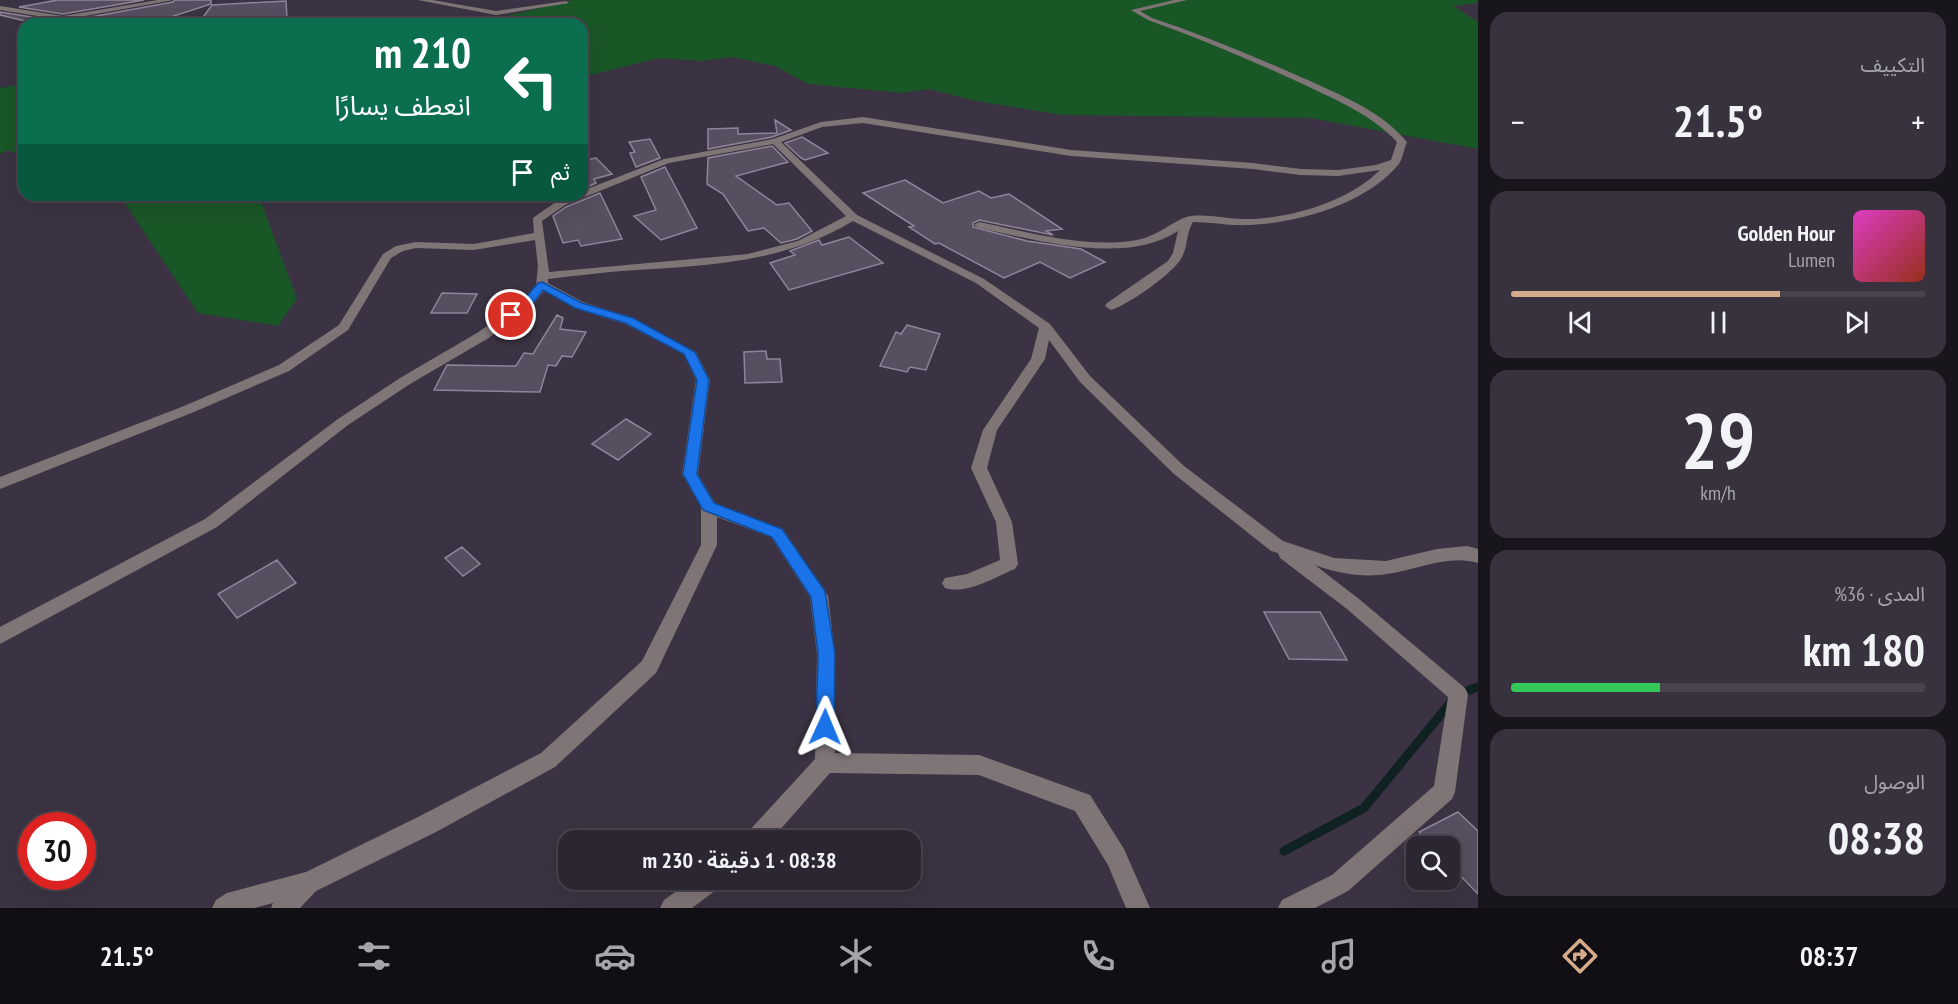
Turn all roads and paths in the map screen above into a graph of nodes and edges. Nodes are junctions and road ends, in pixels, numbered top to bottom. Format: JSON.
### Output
{"nodes":[{"id":1,"x":170,"y":0,"type":"edge"},
{"id":2,"x":421,"y":0,"type":"edge"},
{"id":3,"x":1184,"y":0,"type":"edge"},
{"id":4,"x":566,"y":3,"type":"dead end"},
{"id":5,"x":4,"y":7,"type":"edge"},
{"id":6,"x":776,"y":141,"type":"junction"},
{"id":7,"x":1395,"y":162,"type":"junction"},
{"id":8,"x":588,"y":193,"type":"edge"},
{"id":9,"x":566,"y":201,"type":"edge"},
{"id":10,"x":853,"y":217,"type":"junction"},
{"id":11,"x":1190,"y":219,"type":"junction"},
{"id":12,"x":979,"y":225,"type":"dead end"},
{"id":13,"x":538,"y":236,"type":"junction"},
{"id":14,"x":542,"y":280,"type":"junction"},
{"id":15,"x":1112,"y":306,"type":"dead end"},
{"id":16,"x":1046,"y":327,"type":"junction"},
{"id":17,"x":0,"y":483,"type":"edge"},
{"id":18,"x":709,"y":507,"type":"junction"},
{"id":19,"x":1276,"y":546,"type":"junction"},
{"id":20,"x":1478,"y":556,"type":"edge"},
{"id":21,"x":951,"y":583,"type":"dead end"},
{"id":22,"x":0,"y":636,"type":"edge"},
{"id":23,"x":825,"y":763,"type":"junction"},
{"id":24,"x":766,"y":830,"type":"edge"},
{"id":25,"x":308,"y":883,"type":"junction"},
{"id":26,"x":697,"y":890,"type":"edge"},
{"id":27,"x":224,"y":908,"type":"edge"},
{"id":28,"x":283,"y":908,"type":"edge"},
{"id":29,"x":672,"y":908,"type":"edge"},
{"id":30,"x":1138,"y":908,"type":"edge"},
{"id":31,"x":1290,"y":908,"type":"edge"}],
"edges":[{"from":1,"to":5,"type":"street"},
{"from":2,"to":4,"type":"street"},
{"from":3,"to":7,"type":"street"},
{"from":6,"to":7,"type":"street"},
{"from":6,"to":8,"type":"street"},
{"from":6,"to":10,"type":"street"},
{"from":7,"to":11,"type":"street"},
{"from":9,"to":13,"type":"street"},
{"from":10,"to":14,"type":"street"},
{"from":10,"to":16,"type":"street"},
{"from":11,"to":12,"type":"street"},
{"from":11,"to":15,"type":"street"},
{"from":13,"to":14,"type":"street"},
{"from":13,"to":17,"type":"street"},
{"from":14,"to":18,"type":"street"},
{"from":14,"to":22,"type":"street"},
{"from":16,"to":19,"type":"street"},
{"from":16,"to":21,"type":"street"},
{"from":18,"to":23,"type":"street"},
{"from":18,"to":25,"type":"street"},
{"from":19,"to":20,"type":"street"},
{"from":19,"to":31,"type":"street"},
{"from":23,"to":24,"type":"street"},
{"from":23,"to":30,"type":"street"},
{"from":25,"to":27,"type":"street"},
{"from":25,"to":28,"type":"street"},
{"from":26,"to":29,"type":"street"}]}
